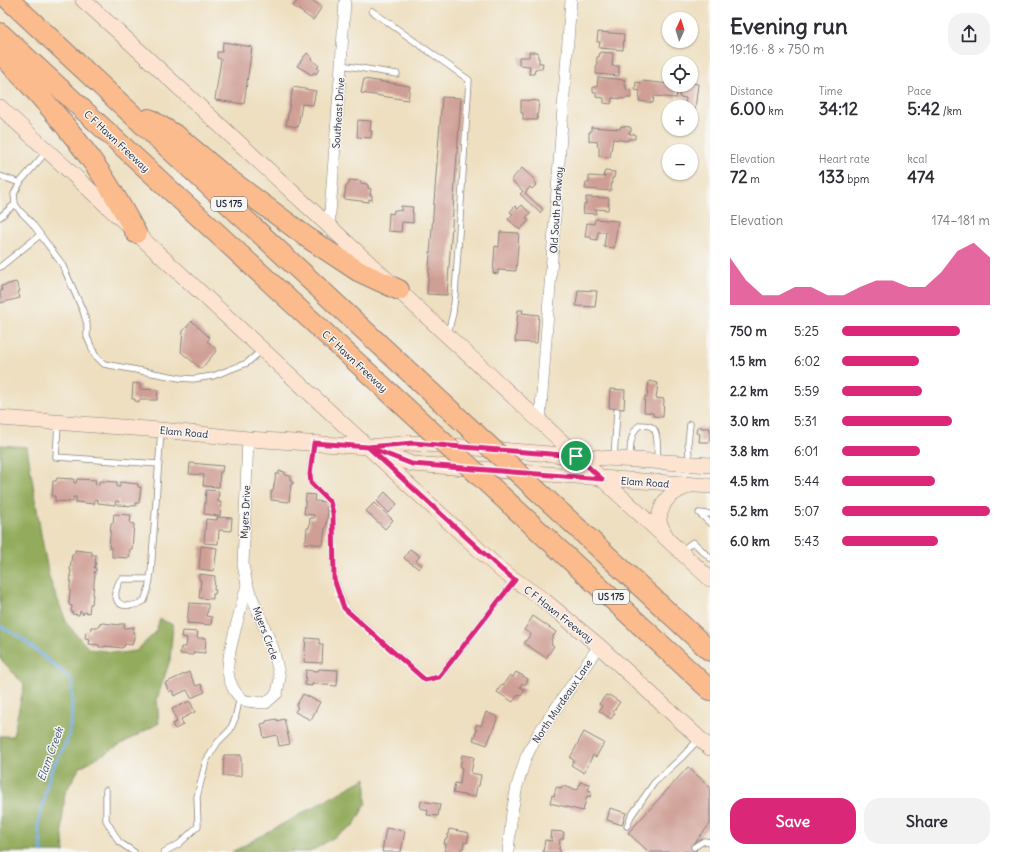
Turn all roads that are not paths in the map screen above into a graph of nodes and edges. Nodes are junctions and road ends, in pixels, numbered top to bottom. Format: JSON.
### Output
{"nodes":[{"id":1,"x":9,"y":0,"type":"edge"},
{"id":2,"x":83,"y":0,"type":"edge"},
{"id":3,"x":345,"y":0,"type":"edge"},
{"id":4,"x":572,"y":0,"type":"edge"},
{"id":5,"x":372,"y":11,"type":"dead end"},
{"id":6,"x":0,"y":33,"type":"edge"},
{"id":7,"x":0,"y":52,"type":"edge"},
{"id":8,"x":341,"y":65,"type":"junction"},
{"id":9,"x":397,"y":74,"type":"dead end"},
{"id":10,"x":115,"y":99,"type":"junction"},
{"id":11,"x":0,"y":107,"type":"edge"},
{"id":12,"x":48,"y":151,"type":"junction"},
{"id":13,"x":0,"y":176,"type":"edge"},
{"id":14,"x":20,"y":183,"type":"junction"},
{"id":15,"x":15,"y":204,"type":"junction"},
{"id":16,"x":0,"y":217,"type":"edge"},
{"id":17,"x":329,"y":226,"type":"junction"},
{"id":18,"x":136,"y":233,"type":"junction"},
{"id":19,"x":40,"y":235,"type":"junction"},
{"id":20,"x":0,"y":267,"type":"edge"},
{"id":21,"x":399,"y":290,"type":"junction"},
{"id":22,"x":448,"y":335,"type":"junction"},
{"id":23,"x":263,"y":350,"type":"junction"},
{"id":24,"x":617,"y":411,"type":"dead end"},
{"id":25,"x":0,"y":418,"type":"edge"},
{"id":26,"x":540,"y":421,"type":"junction"},
{"id":27,"x":58,"y":422,"type":"junction"},
{"id":28,"x":690,"y":424,"type":"dead end"},
{"id":29,"x":161,"y":430,"type":"junction"},
{"id":30,"x":248,"y":439,"type":"junction"},
{"id":31,"x":314,"y":443,"type":"junction"},
{"id":32,"x":368,"y":447,"type":"junction"},
{"id":33,"x":576,"y":456,"type":"junction"},
{"id":34,"x":614,"y":458,"type":"junction"},
{"id":35,"x":630,"y":459,"type":"junction"},
{"id":36,"x":657,"y":461,"type":"junction"},
{"id":37,"x":689,"y":463,"type":"junction"},
{"id":38,"x":159,"y":464,"type":"junction"},
{"id":39,"x":710,"y":465,"type":"edge"},
{"id":40,"x":602,"y":479,"type":"junction"},
{"id":41,"x":691,"y":485,"type":"junction"},
{"id":42,"x":710,"y":486,"type":"edge"},
{"id":43,"x":710,"y":514,"type":"edge"},
{"id":44,"x":710,"y":523,"type":"edge"},
{"id":45,"x":668,"y":539,"type":"junction"},
{"id":46,"x":681,"y":552,"type":"junction"},
{"id":47,"x":710,"y":558,"type":"edge"},
{"id":48,"x":150,"y":579,"type":"junction"},
{"id":49,"x":710,"y":579,"type":"edge"},
{"id":50,"x":515,"y":580,"type":"junction"},
{"id":51,"x":247,"y":585,"type":"junction"},
{"id":52,"x":599,"y":646,"type":"junction"},
{"id":53,"x":710,"y":651,"type":"edge"},
{"id":54,"x":710,"y":690,"type":"edge"},
{"id":55,"x":240,"y":697,"type":"junction"},
{"id":56,"x":705,"y":743,"type":"edge"},
{"id":57,"x":106,"y":790,"type":"dead end"},
{"id":58,"x":627,"y":826,"type":"dead end"},
{"id":59,"x":710,"y":842,"type":"edge"},
{"id":60,"x":694,"y":847,"type":"dead end"},
{"id":61,"x":134,"y":852,"type":"edge"},
{"id":62,"x":164,"y":852,"type":"edge"},
{"id":63,"x":508,"y":852,"type":"edge"}],
"edges":[{"from":1,"to":10,"type":"highway","number":"US 175"},
{"from":2,"to":17,"type":"main road"},
{"from":3,"to":8,"type":"street","name":"Southeast Drive"},
{"from":4,"to":26,"type":"street","name":"Old South Parkway"},
{"from":5,"to":22,"type":"lane"},
{"from":6,"to":54,"type":"highway","name":"C F Hawn Freeway","number":"US 175","bridge":true},
{"from":7,"to":18,"type":"highway"},
{"from":8,"to":9,"type":"lane"},
{"from":8,"to":17,"type":"street","name":"Southeast Drive"},
{"from":10,"to":21,"type":"highway"},
{"from":10,"to":53,"type":"highway","number":"US 175","bridge":true},
{"from":11,"to":12,"type":"main road","name":"C F Hawn Freeway"},
{"from":12,"to":14,"type":"lane"},
{"from":12,"to":18,"type":"main road","name":"C F Hawn Freeway"},
{"from":13,"to":14,"type":"lane"},
{"from":14,"to":15,"type":"lane"},
{"from":15,"to":16,"type":"lane"},
{"from":15,"to":19,"type":"lane"},
{"from":17,"to":21,"type":"main road"},
{"from":18,"to":23,"type":"main road","name":"C F Hawn Freeway"},
{"from":19,"to":20,"type":"lane"},
{"from":19,"to":23,"type":"lane"},
{"from":21,"to":22,"type":"main road"},
{"from":22,"to":26,"type":"main road"},
{"from":23,"to":32,"type":"main road","name":"C F Hawn Freeway"},
{"from":24,"to":34,"type":"lane"},
{"from":25,"to":27,"type":"main road","name":"Elam Road"},
{"from":26,"to":33,"type":"main road"},
{"from":27,"to":29,"type":"main road","name":"Elam Road"},
{"from":27,"to":38,"type":"lane"},
{"from":28,"to":37,"type":"lane"},
{"from":29,"to":30,"type":"main road","name":"Elam Road"},
{"from":29,"to":38,"type":"lane"},
{"from":30,"to":31,"type":"main road","name":"Elam Road"},
{"from":30,"to":51,"type":"street","name":"Myers Drive"},
{"from":31,"to":32,"type":"main road","name":"Elam Road"},
{"from":31,"to":50,"type":"lane"},
{"from":32,"to":33,"type":"main road","name":"Elam Road"},
{"from":32,"to":40,"type":"main road","name":"Elam Road"},
{"from":32,"to":50,"type":"main road","name":"C F Hawn Freeway"},
{"from":33,"to":34,"type":"main road","name":"Elam Road"},
{"from":33,"to":40,"type":"main road"},
{"from":34,"to":35,"type":"main road","name":"Elam Road"},
{"from":35,"to":36,"type":"main road","name":"Elam Road"},
{"from":35,"to":36,"type":"lane"},
{"from":36,"to":37,"type":"main road","name":"Elam Road"},
{"from":37,"to":39,"type":"main road","name":"Elam Road"},
{"from":38,"to":48,"type":"lane"},
{"from":40,"to":41,"type":"main road","name":"Elam Road"},
{"from":40,"to":45,"type":"main road"},
{"from":41,"to":42,"type":"main road","name":"Elam Road"},
{"from":41,"to":45,"type":"main road"},
{"from":43,"to":44,"type":"lane"},
{"from":45,"to":46,"type":"main road"},
{"from":46,"to":47,"type":"lane"},
{"from":46,"to":49,"type":"main road"},
{"from":48,"to":48,"type":"lane"},
{"from":50,"to":52,"type":"main road","name":"C F Hawn Freeway"},
{"from":51,"to":55,"type":"street","name":"Myers Circle"},
{"from":51,"to":55,"type":"street","name":"Myers Circle"},
{"from":52,"to":56,"type":"main road","name":"C F Hawn Freeway"},
{"from":52,"to":63,"type":"street","name":"North Murdeaux Lane"},
{"from":55,"to":62,"type":"lane"},
{"from":56,"to":58,"type":"lane"},
{"from":57,"to":61,"type":"lane"},
{"from":59,"to":60,"type":"lane"}]}
